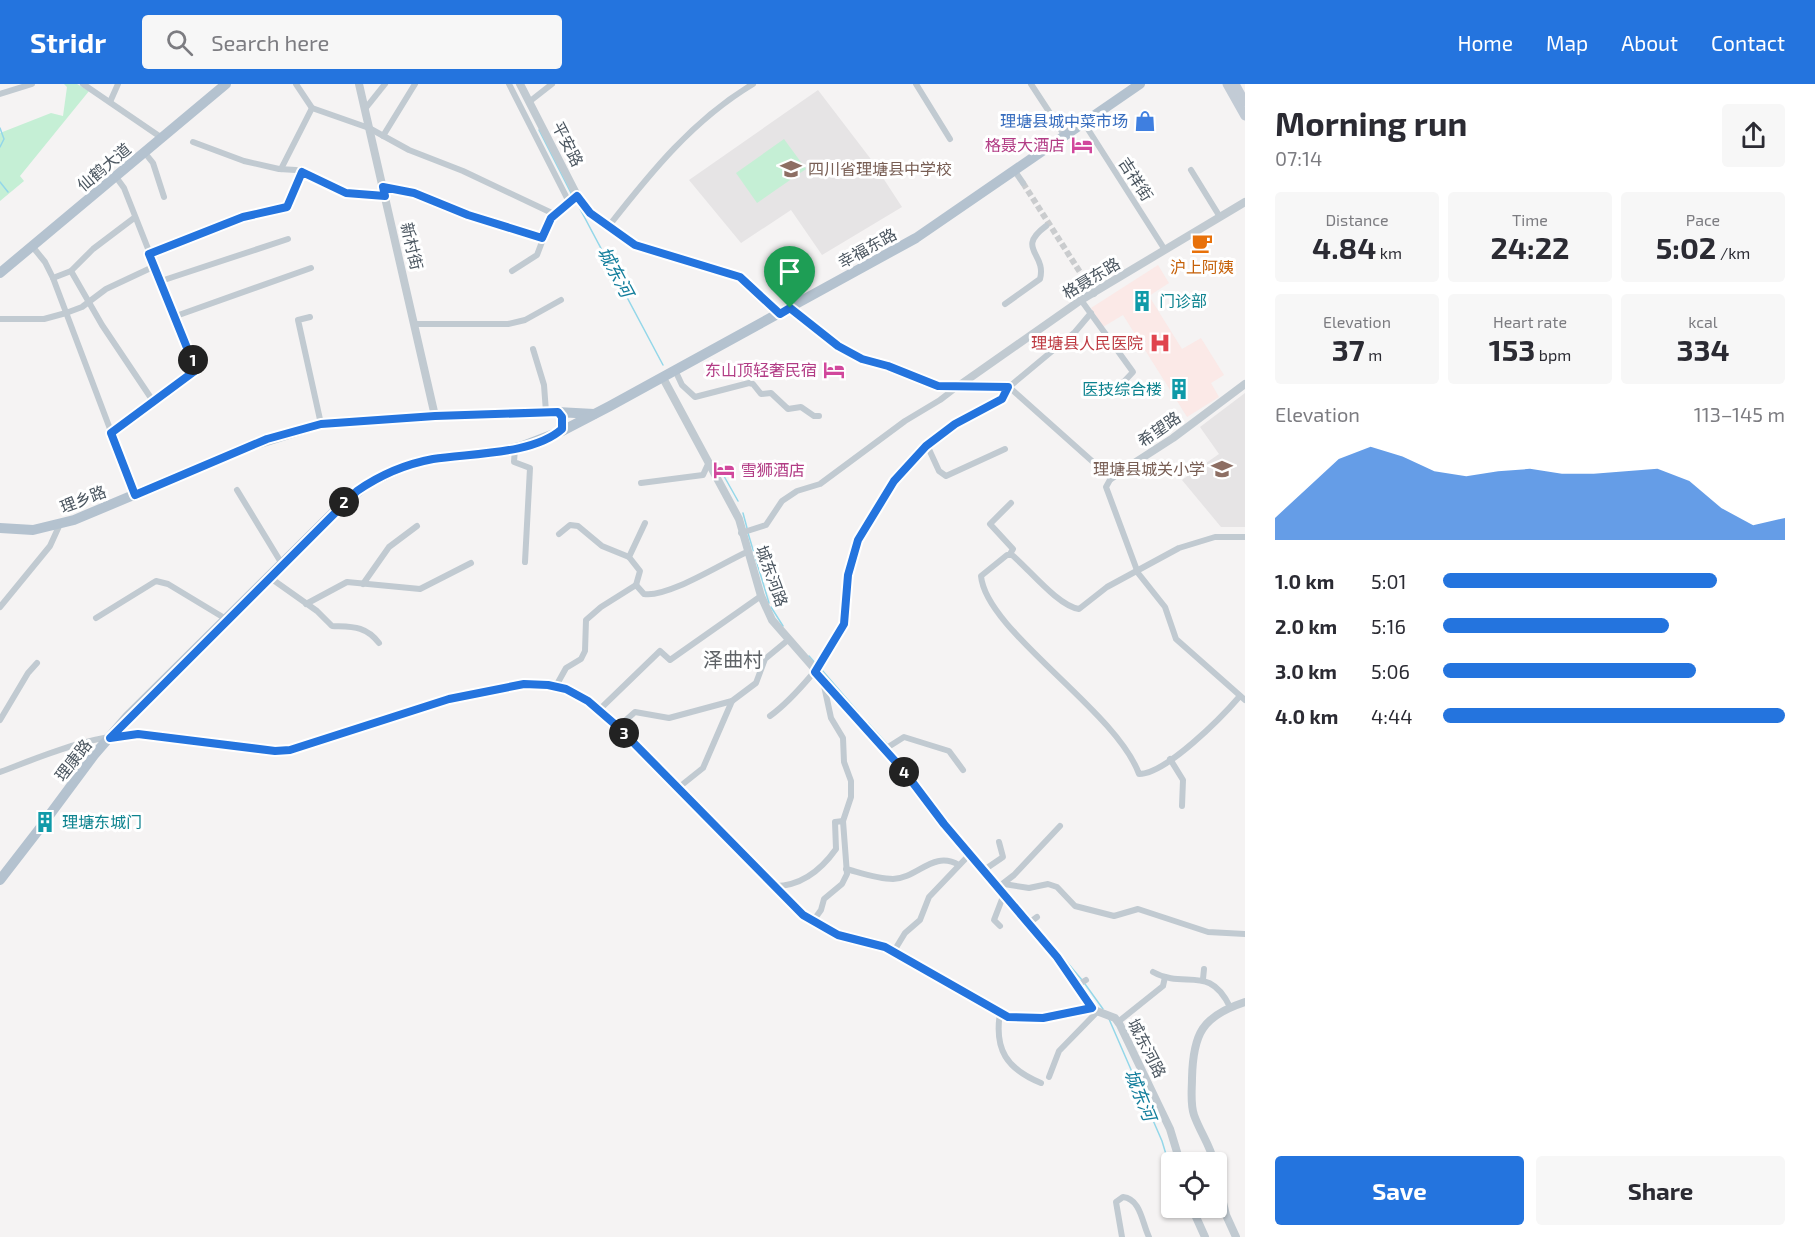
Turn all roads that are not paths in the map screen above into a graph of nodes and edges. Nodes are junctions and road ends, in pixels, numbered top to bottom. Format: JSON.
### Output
{"nodes":[{"id":1,"x":32,"y":84,"type":"edge"},
{"id":2,"x":84,"y":84,"type":"edge"},
{"id":3,"x":118,"y":84,"type":"edge"},
{"id":4,"x":226,"y":84,"type":"edge"},
{"id":5,"x":296,"y":84,"type":"edge"},
{"id":6,"x":359,"y":84,"type":"edge"},
{"id":7,"x":386,"y":84,"type":"edge"},
{"id":8,"x":415,"y":84,"type":"edge"},
{"id":9,"x":508,"y":84,"type":"edge"},
{"id":10,"x":520,"y":84,"type":"edge"},
{"id":11,"x":552,"y":84,"type":"edge"},
{"id":12,"x":753,"y":84,"type":"edge"},
{"id":13,"x":916,"y":84,"type":"edge"},
{"id":14,"x":1031,"y":84,"type":"edge"},
{"id":15,"x":1140,"y":84,"type":"edge"},
{"id":16,"x":1227,"y":84,"type":"edge"},
{"id":17,"x":1235,"y":84,"type":"edge"},
{"id":18,"x":0,"y":94,"type":"edge"},
{"id":19,"x":110,"y":102,"type":"junction"},
{"id":20,"x":529,"y":102,"type":"junction"},
{"id":21,"x":1245,"y":102,"type":"edge"},
{"id":22,"x":312,"y":108,"type":"junction"},
{"id":23,"x":365,"y":110,"type":"junction"},
{"id":24,"x":1245,"y":116,"type":"edge"},
{"id":25,"x":1084,"y":123,"type":"junction"},
{"id":26,"x":369,"y":128,"type":"junction"},
{"id":27,"x":383,"y":136,"type":"junction"},
{"id":28,"x":1065,"y":136,"type":"junction"},
{"id":29,"x":162,"y":138,"type":"junction"},
{"id":30,"x":950,"y":139,"type":"dead end"},
{"id":31,"x":193,"y":142,"type":"dead end"},
{"id":32,"x":145,"y":153,"type":"junction"},
{"id":33,"x":281,"y":170,"type":"junction"},
{"id":34,"x":1014,"y":170,"type":"junction"},
{"id":35,"x":1191,"y":170,"type":"dead end"},
{"id":36,"x":302,"y":172,"type":"junction"},
{"id":37,"x":116,"y":177,"type":"junction"},
{"id":38,"x":1023,"y":183,"type":"tunnel mouth"},
{"id":39,"x":383,"y":187,"type":"junction"},
{"id":40,"x":385,"y":196,"type":"junction"},
{"id":41,"x":164,"y":197,"type":"dead end"},
{"id":42,"x":574,"y":198,"type":"junction"},
{"id":43,"x":1245,"y":202,"type":"edge"},
{"id":44,"x":554,"y":214,"type":"junction"},
{"id":45,"x":1220,"y":216,"type":"junction"},
{"id":46,"x":134,"y":218,"type":"junction"},
{"id":47,"x":1046,"y":226,"type":"dead end"},
{"id":48,"x":608,"y":227,"type":"junction"},
{"id":49,"x":542,"y":238,"type":"junction"},
{"id":50,"x":288,"y":239,"type":"dead end"},
{"id":51,"x":32,"y":246,"type":"junction"},
{"id":52,"x":1165,"y":250,"type":"junction"},
{"id":53,"x":149,"y":254,"type":"junction"},
{"id":54,"x":155,"y":266,"type":"junction"},
{"id":55,"x":311,"y":268,"type":"dead end"},
{"id":56,"x":71,"y":271,"type":"junction"},
{"id":57,"x":512,"y":271,"type":"dead end"},
{"id":58,"x":0,"y":273,"type":"edge"},
{"id":59,"x":53,"y":279,"type":"junction"},
{"id":60,"x":1084,"y":280,"type":"tunnel mouth"},
{"id":61,"x":161,"y":281,"type":"junction"},
{"id":62,"x":1094,"y":294,"type":"junction"},
{"id":63,"x":561,"y":300,"type":"dead end"},
{"id":64,"x":1082,"y":300,"type":"junction"},
{"id":65,"x":88,"y":301,"type":"junction"},
{"id":66,"x":1005,"y":304,"type":"dead end"},
{"id":67,"x":785,"y":311,"type":"junction"},
{"id":68,"x":66,"y":313,"type":"junction"},
{"id":69,"x":1091,"y":314,"type":"junction"},
{"id":70,"x":176,"y":316,"type":"junction"},
{"id":71,"x":310,"y":317,"type":"dead end"},
{"id":72,"x":0,"y":319,"type":"edge"},
{"id":73,"x":414,"y":324,"type":"junction"},
{"id":74,"x":533,"y":349,"type":"dead end"},
{"id":75,"x":675,"y":370,"type":"junction"},
{"id":76,"x":663,"y":378,"type":"junction"},
{"id":77,"x":1245,"y":384,"type":"edge"},
{"id":78,"x":957,"y":387,"type":"junction"},
{"id":79,"x":1008,"y":387,"type":"junction"},
{"id":80,"x":1111,"y":390,"type":"dead end"},
{"id":81,"x":153,"y":401,"type":"junction"},
{"id":82,"x":546,"y":412,"type":"junction"},
{"id":83,"x":558,"y":412,"type":"junction"},
{"id":84,"x":594,"y":414,"type":"junction"},
{"id":85,"x":435,"y":416,"type":"junction"},
{"id":86,"x":819,"y":416,"type":"dead end"},
{"id":87,"x":321,"y":424,"type":"junction"},
{"id":88,"x":561,"y":431,"type":"junction"},
{"id":89,"x":111,"y":433,"type":"junction"},
{"id":90,"x":927,"y":445,"type":"junction"},
{"id":91,"x":514,"y":448,"type":"junction"},
{"id":92,"x":1005,"y":449,"type":"dead end"},
{"id":93,"x":709,"y":462,"type":"junction"},
{"id":94,"x":1111,"y":478,"type":"junction"},
{"id":95,"x":640,"y":483,"type":"dead end"},
{"id":96,"x":237,"y":490,"type":"dead end"},
{"id":97,"x":135,"y":495,"type":"junction"},
{"id":98,"x":1011,"y":503,"type":"dead end"},
{"id":99,"x":645,"y":523,"type":"dead end"},
{"id":100,"x":60,"y":524,"type":"junction"},
{"id":101,"x":417,"y":526,"type":"dead end"},
{"id":102,"x":0,"y":528,"type":"edge"},
{"id":103,"x":745,"y":532,"type":"junction"},
{"id":104,"x":559,"y":534,"type":"dead end"},
{"id":105,"x":1245,"y":537,"type":"edge"},
{"id":106,"x":747,"y":552,"type":"junction"},
{"id":107,"x":1010,"y":554,"type":"junction"},
{"id":108,"x":629,"y":558,"type":"junction"},
{"id":109,"x":525,"y":562,"type":"dead end"},
{"id":110,"x":471,"y":563,"type":"dead end"},
{"id":111,"x":282,"y":564,"type":"junction"},
{"id":112,"x":1138,"y":573,"type":"junction"},
{"id":113,"x":269,"y":577,"type":"junction"},
{"id":114,"x":363,"y":584,"type":"junction"},
{"id":115,"x":636,"y":585,"type":"junction"},
{"id":116,"x":761,"y":596,"type":"junction"},
{"id":117,"x":306,"y":604,"type":"junction"},
{"id":118,"x":0,"y":607,"type":"edge"},
{"id":119,"x":96,"y":618,"type":"dead end"},
{"id":120,"x":226,"y":619,"type":"junction"},
{"id":121,"x":788,"y":640,"type":"junction"},
{"id":122,"x":379,"y":643,"type":"dead end"},
{"id":123,"x":37,"y":663,"type":"dead end"},
{"id":124,"x":818,"y":668,"type":"junction"},
{"id":125,"x":823,"y":681,"type":"junction"},
{"id":126,"x":556,"y":686,"type":"junction"},
{"id":127,"x":1243,"y":698,"type":"edge"},
{"id":128,"x":732,"y":700,"type":"junction"},
{"id":129,"x":599,"y":710,"type":"junction"},
{"id":130,"x":770,"y":716,"type":"dead end"},
{"id":131,"x":0,"y":720,"type":"edge"},
{"id":132,"x":618,"y":727,"type":"junction"},
{"id":133,"x":110,"y":738,"type":"junction"},
{"id":134,"x":888,"y":747,"type":"junction"},
{"id":135,"x":1170,"y":759,"type":"junction"},
{"id":136,"x":963,"y":770,"type":"dead end"},
{"id":137,"x":0,"y":772,"type":"edge"},
{"id":138,"x":678,"y":788,"type":"junction"},
{"id":139,"x":1182,"y":806,"type":"dead end"},
{"id":140,"x":843,"y":821,"type":"junction"},
{"id":141,"x":1060,"y":826,"type":"dead end"},
{"id":142,"x":999,"y":842,"type":"dead end"},
{"id":143,"x":970,"y":854,"type":"junction"},
{"id":144,"x":959,"y":865,"type":"junction"},
{"id":145,"x":846,"y":869,"type":"junction"},
{"id":146,"x":987,"y":869,"type":"junction"},
{"id":147,"x":0,"y":880,"type":"edge"},
{"id":148,"x":1001,"y":885,"type":"junction"},
{"id":149,"x":776,"y":886,"type":"junction"},
{"id":150,"x":1004,"y":894,"type":"junction"},
{"id":151,"x":1037,"y":917,"type":"dead end"},
{"id":152,"x":813,"y":921,"type":"junction"},
{"id":153,"x":1029,"y":924,"type":"junction"},
{"id":154,"x":1000,"y":927,"type":"dead end"},
{"id":155,"x":1245,"y":934,"type":"edge"},
{"id":156,"x":894,"y":951,"type":"junction"},
{"id":157,"x":1204,"y":969,"type":"dead end"},
{"id":158,"x":1153,"y":972,"type":"dead end"},
{"id":159,"x":1165,"y":977,"type":"junction"},
{"id":160,"x":1203,"y":979,"type":"junction"},
{"id":161,"x":1245,"y":1002,"type":"edge"},
{"id":162,"x":1230,"y":1007,"type":"junction"},
{"id":163,"x":1095,"y":1010,"type":"junction"},
{"id":164,"x":1000,"y":1013,"type":"junction"},
{"id":165,"x":1118,"y":1022,"type":"junction"},
{"id":166,"x":1049,"y":1077,"type":"dead end"},
{"id":167,"x":1041,"y":1083,"type":"dead end"},
{"id":168,"x":1177,"y":1152,"type":"edge"},
{"id":169,"x":1210,"y":1152,"type":"edge"},
{"id":170,"x":1227,"y":1217,"type":"edge"},
{"id":171,"x":1196,"y":1218,"type":"edge"},
{"id":172,"x":1122,"y":1237,"type":"edge"},
{"id":173,"x":1149,"y":1237,"type":"edge"},
{"id":174,"x":1205,"y":1237,"type":"edge"},
{"id":175,"x":1236,"y":1237,"type":"edge"}],
"edges":[{"from":1,"to":18,"type":"street"},
{"from":2,"to":19,"type":"street"},
{"from":3,"to":19,"type":"street"},
{"from":4,"to":29,"type":"main road","name":"仙鹤大道"},
{"from":5,"to":22,"type":"street"},
{"from":6,"to":23,"type":"street","name":"新村街"},
{"from":7,"to":23,"type":"street"},
{"from":8,"to":27,"type":"street"},
{"from":9,"to":42,"type":"street"},
{"from":10,"to":20,"type":"street","name":"平安路"},
{"from":11,"to":20,"type":"street"},
{"from":12,"to":48,"type":"street"},
{"from":13,"to":30,"type":"street"},
{"from":14,"to":28,"type":"street"},
{"from":15,"to":25,"type":"main road","name":"幸福东路"},
{"from":16,"to":24,"type":"main road"},
{"from":17,"to":21,"type":"main road"},
{"from":19,"to":29,"type":"street"},
{"from":20,"to":42,"type":"street","name":"平安路"},
{"from":22,"to":26,"type":"street"},
{"from":22,"to":33,"type":"street"},
{"from":23,"to":26,"type":"street","name":"新村街"},
{"from":25,"to":28,"type":"main road","name":"幸福东路"},
{"from":25,"to":52,"type":"street","name":"吉祥街"},
{"from":26,"to":27,"type":"street"},
{"from":26,"to":39,"type":"street","name":"新村街"},
{"from":27,"to":44,"type":"street"},
{"from":28,"to":34,"type":"main road","name":"幸福东路"},
{"from":29,"to":32,"type":"main road","name":"仙鹤大道"},
{"from":31,"to":33,"type":"street"},
{"from":32,"to":37,"type":"main road","name":"仙鹤大道"},
{"from":32,"to":41,"type":"street"},
{"from":33,"to":36,"type":"street"},
{"from":34,"to":38,"type":"street"},
{"from":34,"to":67,"type":"main road","name":"幸福东路"},
{"from":35,"to":45,"type":"street"},
{"from":36,"to":40,"type":"street"},
{"from":36,"to":53,"type":"street"},
{"from":37,"to":46,"type":"street"},
{"from":37,"to":51,"type":"main road","name":"仙鹤大道"},
{"from":39,"to":40,"type":"street","name":"新村街"},
{"from":39,"to":49,"type":"street"},
{"from":40,"to":73,"type":"street","name":"新村街"},
{"from":42,"to":44,"type":"street"},
{"from":42,"to":48,"type":"street","name":"平安路"},
{"from":43,"to":45,"type":"street","name":"格聂东路"},
{"from":44,"to":49,"type":"street"},
{"from":45,"to":52,"type":"street","name":"格聂东路"},
{"from":46,"to":53,"type":"street"},
{"from":46,"to":56,"type":"street"},
{"from":47,"to":66,"type":"street"},
{"from":48,"to":67,"type":"street","name":"平安路"},
{"from":49,"to":57,"type":"street"},
{"from":50,"to":61,"type":"street"},
{"from":51,"to":58,"type":"main road","name":"仙鹤大道"},
{"from":51,"to":59,"type":"street"},
{"from":52,"to":62,"type":"street","name":"格聂东路"},
{"from":53,"to":54,"type":"street"},
{"from":54,"to":61,"type":"street"},
{"from":54,"to":65,"type":"street"},
{"from":55,"to":70,"type":"street"},
{"from":56,"to":59,"type":"street"},
{"from":56,"to":65,"type":"street"},
{"from":59,"to":68,"type":"street"},
{"from":60,"to":62,"type":"street"},
{"from":61,"to":70,"type":"street"},
{"from":62,"to":64,"type":"street","name":"格聂东路"},
{"from":63,"to":73,"type":"street"},
{"from":64,"to":69,"type":"street"},
{"from":64,"to":78,"type":"street","name":"格聂东路"},
{"from":65,"to":68,"type":"street"},
{"from":65,"to":81,"type":"street"},
{"from":67,"to":75,"type":"main road","name":"幸福东路"},
{"from":67,"to":78,"type":"street","name":"平安路"},
{"from":68,"to":72,"type":"street"},
{"from":68,"to":89,"type":"street"},
{"from":69,"to":79,"type":"street"},
{"from":69,"to":80,"type":"street"},
{"from":70,"to":81,"type":"street"},
{"from":71,"to":87,"type":"street"},
{"from":73,"to":85,"type":"street","name":"新村街"},
{"from":74,"to":82,"type":"street"},
{"from":75,"to":76,"type":"main road","name":"幸福东路"},
{"from":75,"to":86,"type":"street"},
{"from":76,"to":84,"type":"main road","name":"幸福东路"},
{"from":76,"to":93,"type":"street","name":"城东河路"},
{"from":77,"to":94,"type":"street","name":"希望路"},
{"from":78,"to":79,"type":"street"},
{"from":78,"to":103,"type":"street"},
{"from":79,"to":90,"type":"street"},
{"from":79,"to":94,"type":"street"},
{"from":81,"to":89,"type":"street"},
{"from":82,"to":83,"type":"main road","name":"理乡路"},
{"from":82,"to":85,"type":"main road","name":"理乡路"},
{"from":83,"to":84,"type":"main road","name":"理乡路"},
{"from":83,"to":88,"type":"main road"},
{"from":84,"to":88,"type":"main road","name":"幸福东路"},
{"from":85,"to":87,"type":"main road","name":"理乡路"},
{"from":87,"to":97,"type":"main road","name":"理乡路"},
{"from":88,"to":91,"type":"main road","name":"理康路"},
{"from":89,"to":97,"type":"street"},
{"from":90,"to":92,"type":"street"},
{"from":90,"to":124,"type":"street"},
{"from":91,"to":109,"type":"street"},
{"from":91,"to":111,"type":"main road","name":"理康路"},
{"from":93,"to":95,"type":"street"},
{"from":93,"to":103,"type":"street","name":"城东河路"},
{"from":94,"to":112,"type":"street"},
{"from":96,"to":111,"type":"street"},
{"from":97,"to":100,"type":"main road","name":"理乡路"},
{"from":98,"to":107,"type":"street"},
{"from":99,"to":108,"type":"street"},
{"from":100,"to":102,"type":"main road","name":"理乡路"},
{"from":100,"to":118,"type":"street"},
{"from":101,"to":114,"type":"street"},
{"from":103,"to":106,"type":"street","name":"城东河路"},
{"from":104,"to":108,"type":"street"},
{"from":105,"to":112,"type":"street"},
{"from":106,"to":115,"type":"street"},
{"from":106,"to":116,"type":"street","name":"城东河路"},
{"from":107,"to":112,"type":"street"},
{"from":107,"to":135,"type":"street"},
{"from":108,"to":115,"type":"street"},
{"from":110,"to":114,"type":"street"},
{"from":111,"to":113,"type":"main road","name":"理康路"},
{"from":112,"to":127,"type":"street"},
{"from":113,"to":117,"type":"street"},
{"from":113,"to":120,"type":"main road","name":"理康路"},
{"from":114,"to":117,"type":"street"},
{"from":115,"to":126,"type":"street"},
{"from":116,"to":121,"type":"street","name":"城东河路"},
{"from":116,"to":129,"type":"street"},
{"from":117,"to":122,"type":"street"},
{"from":119,"to":120,"type":"street"},
{"from":120,"to":133,"type":"main road","name":"理康路"},
{"from":121,"to":124,"type":"street","name":"城东河路"},
{"from":121,"to":128,"type":"street"},
{"from":123,"to":131,"type":"street"},
{"from":124,"to":125,"type":"street","name":"城东河路"},
{"from":124,"to":130,"type":"street"},
{"from":125,"to":134,"type":"street","name":"城东河路"},
{"from":125,"to":140,"type":"street"},
{"from":126,"to":129,"type":"street"},
{"from":126,"to":133,"type":"street"},
{"from":127,"to":135,"type":"street"},
{"from":128,"to":132,"type":"street"},
{"from":128,"to":138,"type":"street"},
{"from":129,"to":132,"type":"street"},
{"from":132,"to":138,"type":"street"},
{"from":133,"to":137,"type":"street"},
{"from":133,"to":147,"type":"main road","name":"理康路"},
{"from":134,"to":136,"type":"street"},
{"from":134,"to":143,"type":"street","name":"城东河路"},
{"from":135,"to":139,"type":"street"},
{"from":138,"to":149,"type":"street"},
{"from":140,"to":145,"type":"street"},
{"from":140,"to":149,"type":"street"},
{"from":141,"to":148,"type":"street"},
{"from":142,"to":146,"type":"street"},
{"from":143,"to":144,"type":"street"},
{"from":143,"to":146,"type":"street","name":"城东河路"},
{"from":144,"to":145,"type":"street"},
{"from":144,"to":156,"type":"street"},
{"from":145,"to":152,"type":"street"},
{"from":146,"to":148,"type":"street","name":"城东河路"},
{"from":148,"to":150,"type":"street","name":"城东河路"},
{"from":148,"to":155,"type":"street"},
{"from":149,"to":152,"type":"street"},
{"from":150,"to":153,"type":"street","name":"城东河路"},
{"from":150,"to":154,"type":"street"},
{"from":151,"to":153,"type":"street"},
{"from":152,"to":156,"type":"street"},
{"from":153,"to":163,"type":"street","name":"城东河路"},
{"from":156,"to":164,"type":"street"},
{"from":157,"to":160,"type":"street"},
{"from":158,"to":159,"type":"street"},
{"from":159,"to":160,"type":"street"},
{"from":159,"to":165,"type":"street"},
{"from":160,"to":162,"type":"street"},
{"from":161,"to":162,"type":"street","name":"城东河路"},
{"from":162,"to":169,"type":"street","name":"城东河路"},
{"from":163,"to":164,"type":"street"},
{"from":163,"to":165,"type":"street","name":"城东河路"},
{"from":163,"to":166,"type":"street"},
{"from":164,"to":167,"type":"street"},
{"from":165,"to":168,"type":"street","name":"城东河路"},
{"from":170,"to":175,"type":"street"},
{"from":171,"to":174,"type":"street"},
{"from":172,"to":173,"type":"street"}]}
